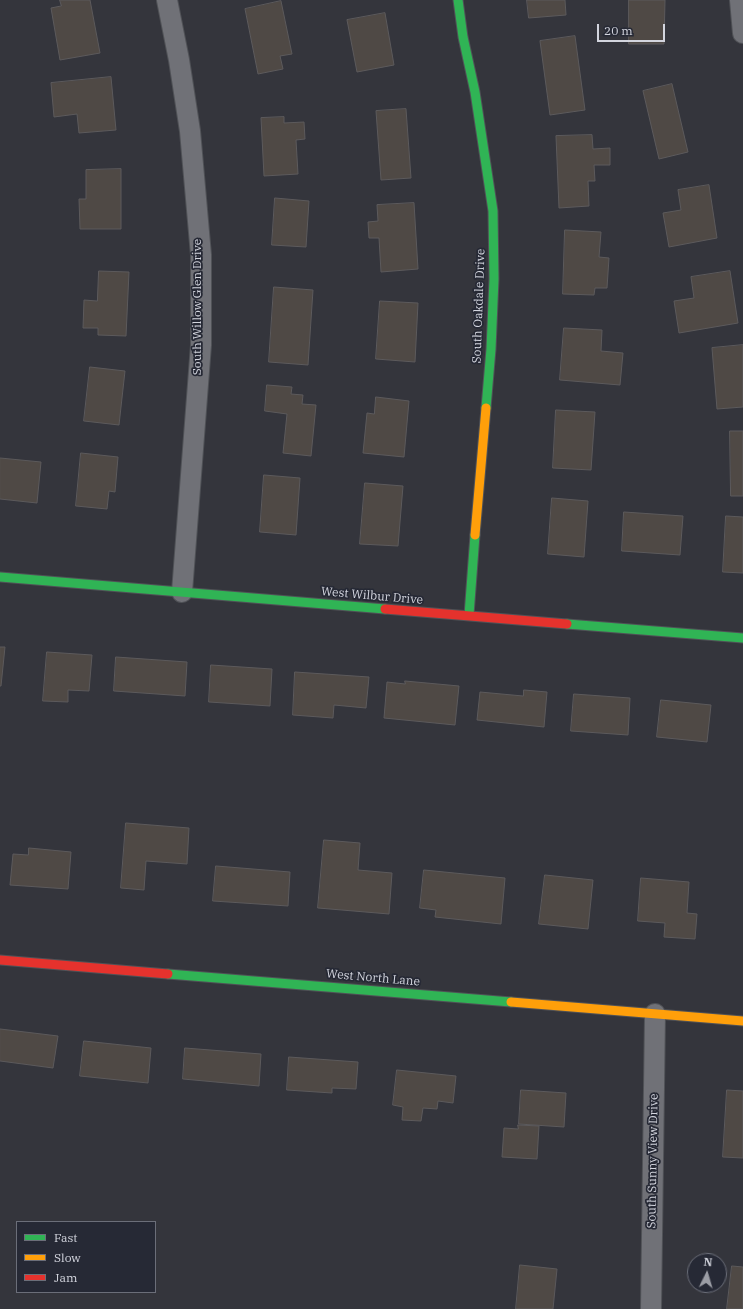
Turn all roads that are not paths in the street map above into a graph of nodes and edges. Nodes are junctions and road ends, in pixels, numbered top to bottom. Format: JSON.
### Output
{"nodes":[{"id":1,"x":166,"y":0,"type":"edge"},
{"id":2,"x":458,"y":0,"type":"edge"},
{"id":3,"x":740,"y":0,"type":"edge"},
{"id":4,"x":743,"y":33,"type":"edge"},
{"id":5,"x":0,"y":577,"type":"edge"},
{"id":6,"x":182,"y":592,"type":"junction"},
{"id":7,"x":469,"y":615,"type":"junction"},
{"id":8,"x":743,"y":638,"type":"edge"},
{"id":9,"x":0,"y":960,"type":"edge"},
{"id":10,"x":655,"y":1014,"type":"junction"},
{"id":11,"x":743,"y":1021,"type":"edge"},
{"id":12,"x":651,"y":1309,"type":"edge"}],
"edges":[{"from":1,"to":6,"type":"street","name":"South Willow Glen Drive"},
{"from":2,"to":7,"type":"street","name":"South Oakdale Drive"},
{"from":3,"to":4,"type":"street"},
{"from":5,"to":6,"type":"street","name":"West Wilbur Drive"},
{"from":6,"to":7,"type":"street","name":"West Wilbur Drive"},
{"from":7,"to":8,"type":"street","name":"West Wilbur Drive"},
{"from":9,"to":10,"type":"street","name":"West North Lane"},
{"from":10,"to":11,"type":"street","name":"West North Lane"},
{"from":10,"to":12,"type":"street","name":"South Sunny View Drive"}]}
